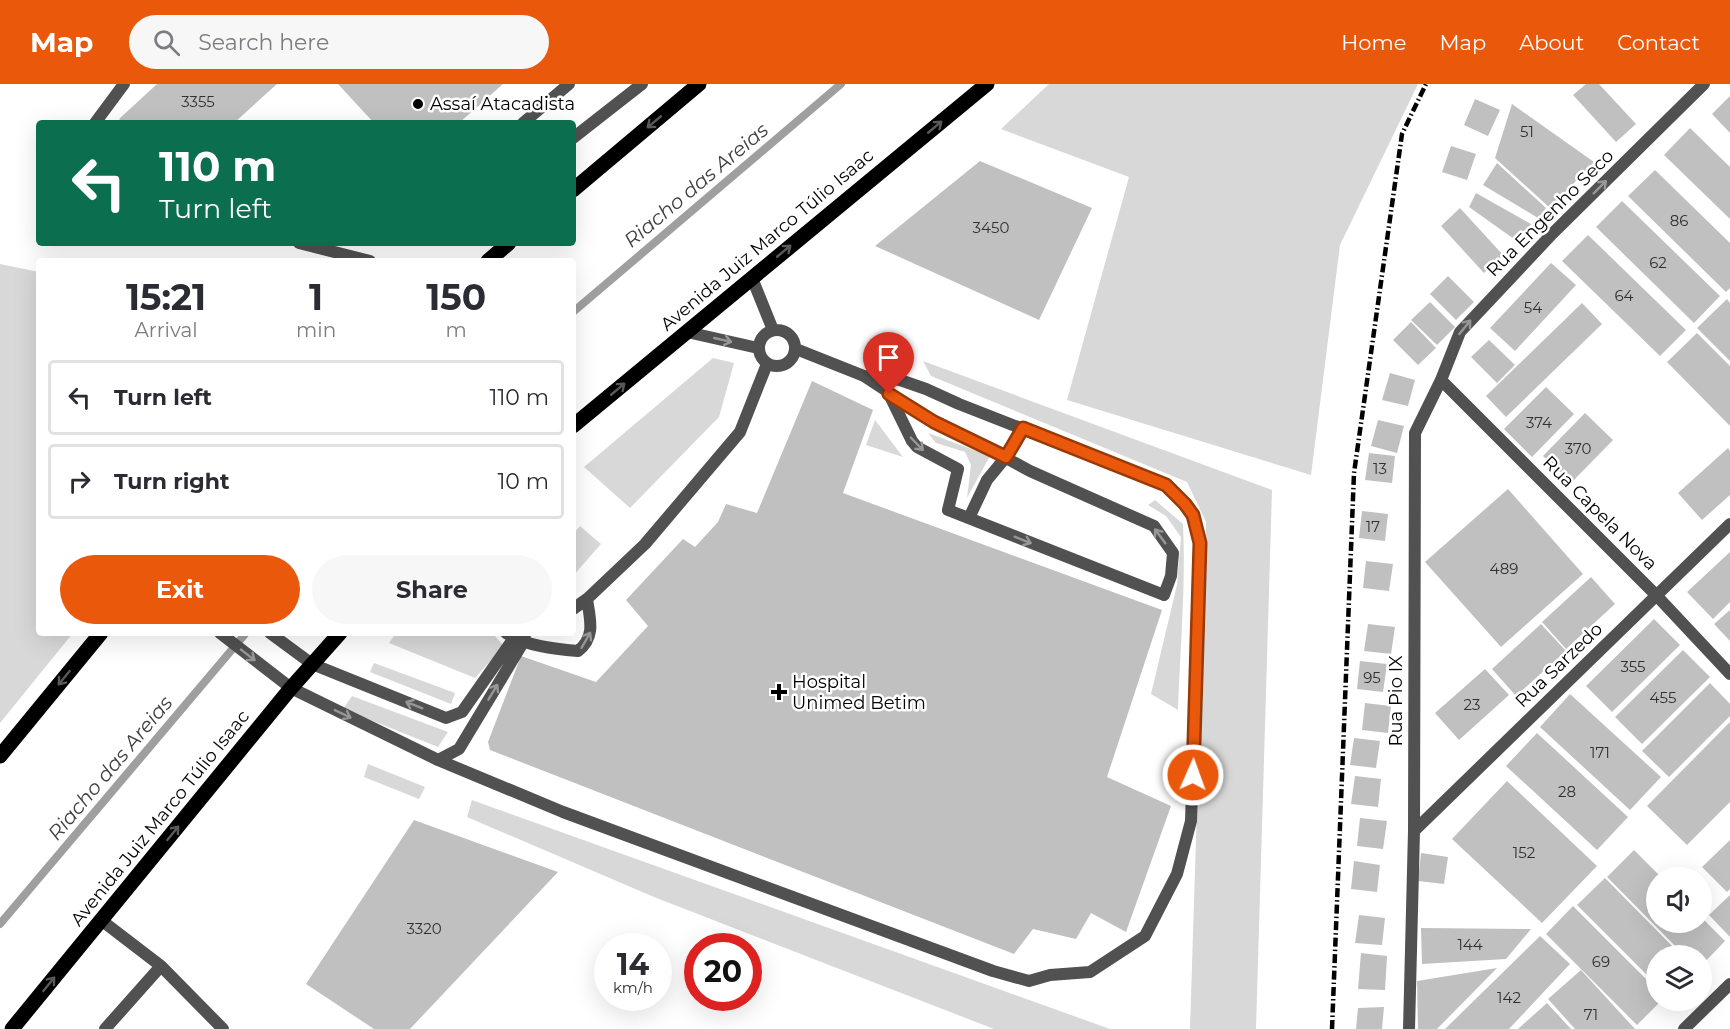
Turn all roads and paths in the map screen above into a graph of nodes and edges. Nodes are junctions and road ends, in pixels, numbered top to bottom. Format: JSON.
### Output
{"nodes":[{"id":1,"x":124,"y":84,"type":"edge"},
{"id":2,"x":569,"y":84,"type":"edge"},
{"id":3,"x":642,"y":84,"type":"edge"},
{"id":4,"x":699,"y":84,"type":"edge"},
{"id":5,"x":987,"y":84,"type":"edge"},
{"id":6,"x":1704,"y":84,"type":"edge"},
{"id":7,"x":97,"y":120,"type":"edge"},
{"id":8,"x":527,"y":120,"type":"edge"},
{"id":9,"x":576,"y":136,"type":"edge"},
{"id":10,"x":576,"y":187,"type":"edge"},
{"id":11,"x":306,"y":246,"type":"edge"},
{"id":12,"x":506,"y":246,"type":"edge"},
{"id":13,"x":328,"y":255,"type":"edge"},
{"id":14,"x":349,"y":258,"type":"edge"},
{"id":15,"x":492,"y":258,"type":"edge"},
{"id":16,"x":752,"y":278,"type":"junction"},
{"id":17,"x":773,"y":330,"type":"junction"},
{"id":18,"x":687,"y":332,"type":"junction"},
{"id":19,"x":758,"y":348,"type":"junction"},
{"id":20,"x":796,"y":349,"type":"junction"},
{"id":21,"x":767,"y":364,"type":"junction"},
{"id":22,"x":864,"y":376,"type":"junction"},
{"id":23,"x":1441,"y":380,"type":"junction"},
{"id":24,"x":889,"y":394,"type":"junction"},
{"id":25,"x":576,"y":424,"type":"edge"},
{"id":26,"x":1023,"y":428,"type":"junction"},
{"id":27,"x":1006,"y":457,"type":"junction"},
{"id":28,"x":969,"y":518,"type":"junction"},
{"id":29,"x":1730,"y":524,"type":"edge"},
{"id":30,"x":1656,"y":595,"type":"junction"},
{"id":31,"x":587,"y":599,"type":"junction"},
{"id":32,"x":576,"y":607,"type":"edge"},
{"id":33,"x":99,"y":636,"type":"edge"},
{"id":34,"x":224,"y":636,"type":"edge"},
{"id":35,"x":274,"y":636,"type":"edge"},
{"id":36,"x":337,"y":636,"type":"edge"},
{"id":37,"x":518,"y":636,"type":"edge"},
{"id":38,"x":312,"y":664,"type":"junction"},
{"id":39,"x":1730,"y":674,"type":"edge"},
{"id":40,"x":291,"y":688,"type":"junction"},
{"id":41,"x":0,"y":756,"type":"edge"},
{"id":42,"x":438,"y":760,"type":"junction"},
{"id":43,"x":1414,"y":831,"type":"junction"},
{"id":44,"x":101,"y":920,"type":"junction"},
{"id":45,"x":161,"y":966,"type":"junction"},
{"id":46,"x":1730,"y":984,"type":"edge"},
{"id":47,"x":12,"y":1029,"type":"edge"},
{"id":48,"x":105,"y":1029,"type":"edge"},
{"id":49,"x":223,"y":1029,"type":"edge"},
{"id":50,"x":1409,"y":1029,"type":"edge"},
{"id":51,"x":1684,"y":1029,"type":"edge"}],
"edges":[{"from":1,"to":7,"type":"street"},
{"from":2,"to":8,"type":"street"},
{"from":3,"to":9,"type":"street"},
{"from":4,"to":10,"type":"main road","one_way":true},
{"from":16,"to":5,"type":"main road","name":"Avenida Juiz Marco Túlio Isaac","one_way":true},
{"from":23,"to":6,"type":"street","name":"Rua Engenho Seco","one_way":true},
{"from":11,"to":13,"type":"street"},
{"from":12,"to":15,"type":"main road"},
{"from":13,"to":14,"type":"street"},
{"from":16,"to":17,"type":"street"},
{"from":16,"to":18,"type":"main road","name":"Avenida Juiz Marco Túlio Isaac"},
{"from":17,"to":19,"type":"street"},
{"from":17,"to":20,"type":"street"},
{"from":18,"to":19,"type":"street","one_way":true},
{"from":25,"to":18,"type":"main road","name":"Avenida Juiz Marco Túlio Isaac","one_way":true},
{"from":19,"to":21,"type":"street"},
{"from":20,"to":21,"type":"street"},
{"from":20,"to":22,"type":"street"},
{"from":21,"to":31,"type":"street"},
{"from":22,"to":24,"type":"street"},
{"from":22,"to":26,"type":"street"},
{"from":23,"to":30,"type":"street","name":"Rua Capela Nova"},
{"from":23,"to":43,"type":"street","name":"Rua Pio IX"},
{"from":24,"to":27,"type":"street"},
{"from":24,"to":28,"type":"street","one_way":true},
{"from":26,"to":27,"type":"street"},
{"from":26,"to":42,"type":"street"},
{"from":27,"to":28,"type":"street"},
{"from":28,"to":27,"type":"street","one_way":true},
{"from":29,"to":30,"type":"street","name":"Rua Sarzedo"},
{"from":30,"to":39,"type":"street","name":"Rua Capela Nova"},
{"from":30,"to":43,"type":"street","name":"Rua Sarzedo"},
{"from":31,"to":32,"type":"street"},
{"from":37,"to":31,"type":"street","one_way":true},
{"from":33,"to":41,"type":"main road","one_way":true},
{"from":34,"to":40,"type":"street","one_way":true},
{"from":35,"to":38,"type":"street"},
{"from":36,"to":38,"type":"main road","name":"Avenida Juiz Marco Túlio Isaac"},
{"from":37,"to":38,"type":"street","one_way":true},
{"from":42,"to":37,"type":"street","one_way":true},
{"from":38,"to":40,"type":"main road","name":"Avenida Juiz Marco Túlio Isaac"},
{"from":40,"to":42,"type":"street","one_way":true},
{"from":44,"to":40,"type":"main road","name":"Avenida Juiz Marco Túlio Isaac","one_way":true},
{"from":43,"to":50,"type":"street","name":"Rua Pio IX"},
{"from":44,"to":45,"type":"street"},
{"from":47,"to":44,"type":"main road","name":"Avenida Juiz Marco Túlio Isaac","one_way":true},
{"from":45,"to":48,"type":"street"},
{"from":45,"to":49,"type":"street"},
{"from":46,"to":51,"type":"street"}]}
